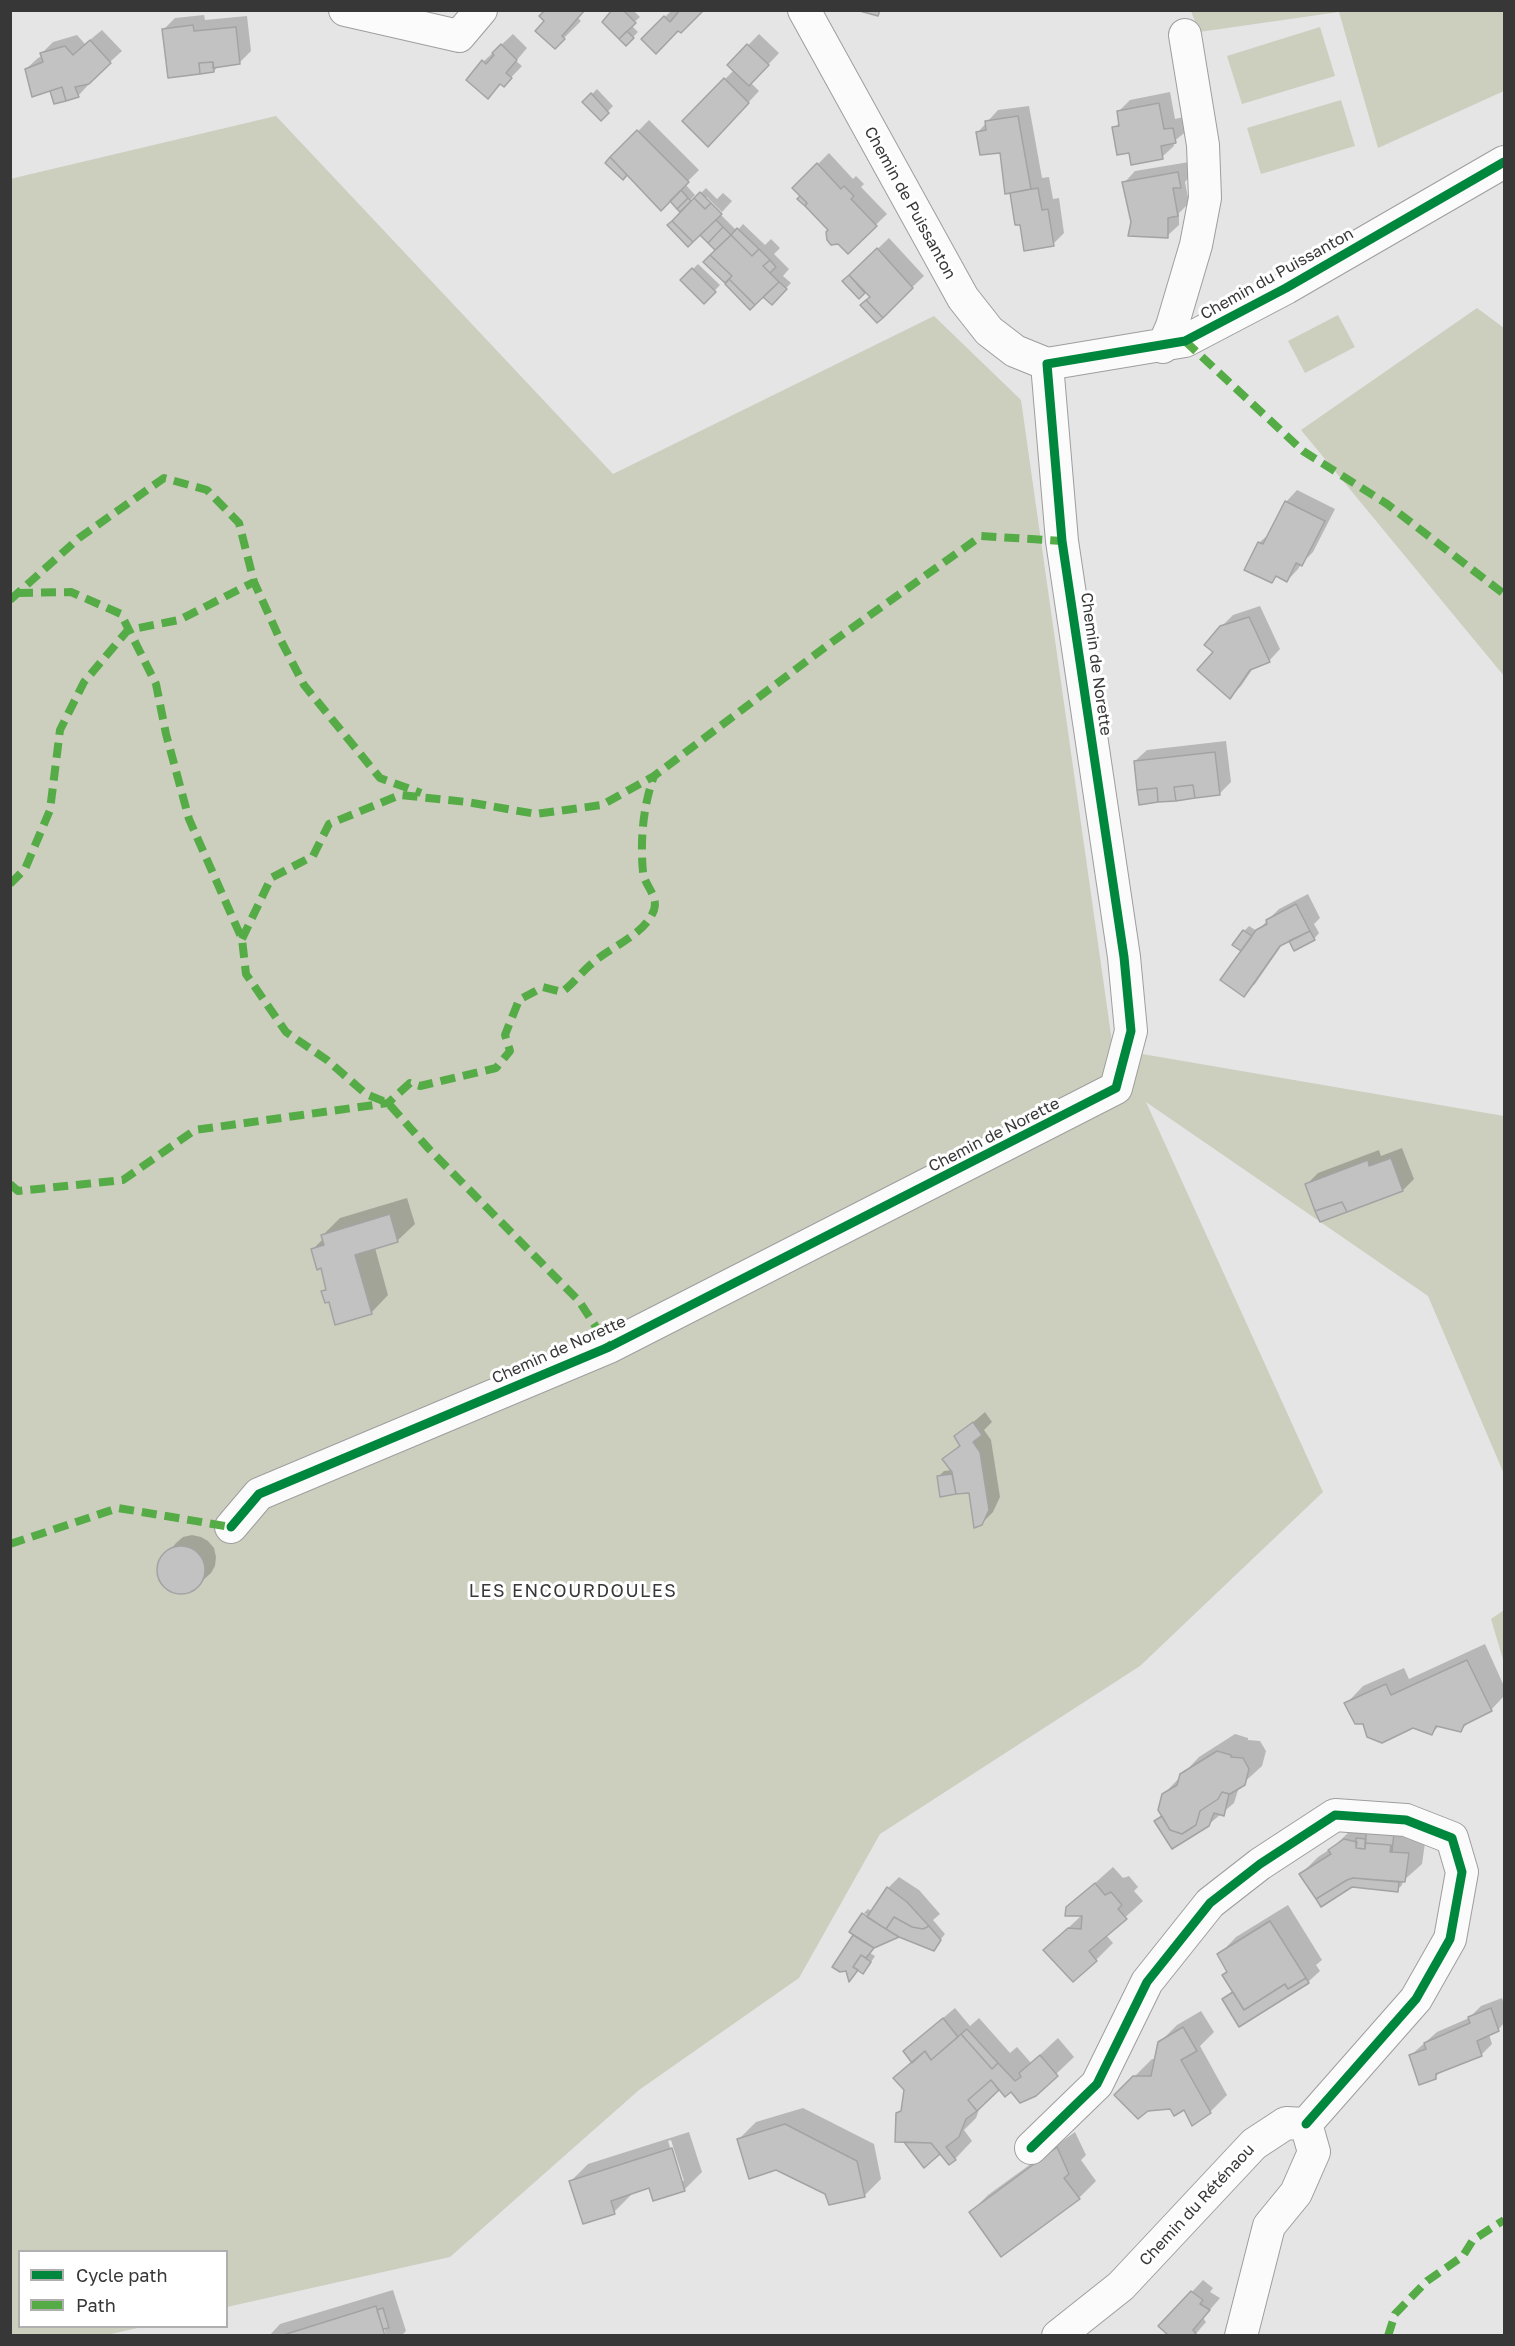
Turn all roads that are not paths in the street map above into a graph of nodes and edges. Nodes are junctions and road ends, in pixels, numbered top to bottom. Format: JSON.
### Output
{"nodes":[{"id":1,"x":345,"y":10,"type":"edge"},
{"id":2,"x":481,"y":10,"type":"edge"},
{"id":3,"x":804,"y":10,"type":"edge"},
{"id":4,"x":1185,"y":34,"type":"dead end"},
{"id":5,"x":1504,"y":162,"type":"edge"},
{"id":6,"x":1163,"y":346,"type":"junction"},
{"id":7,"x":1047,"y":364,"type":"junction"},
{"id":8,"x":231,"y":1527,"type":"dead end"},
{"id":9,"x":1306,"y":2124,"type":"junction"},
{"id":10,"x":1031,"y":2148,"type":"dead end"},
{"id":11,"x":1058,"y":2336,"type":"edge"},
{"id":12,"x":1241,"y":2336,"type":"edge"}],
"edges":[{"from":1,"to":2,"type":"street"},
{"from":3,"to":7,"type":"street","name":"Chemin de Puissanton"},
{"from":4,"to":6,"type":"street"},
{"from":5,"to":6,"type":"street","name":"Chemin du Puissanton"},
{"from":6,"to":7,"type":"street","name":"Chemin du Puissanton"},
{"from":7,"to":8,"type":"street","name":"Chemin de Norette"},
{"from":9,"to":10,"type":"street"},
{"from":9,"to":11,"type":"street","name":"Chemin du Réténaou"},
{"from":9,"to":12,"type":"street"}]}
